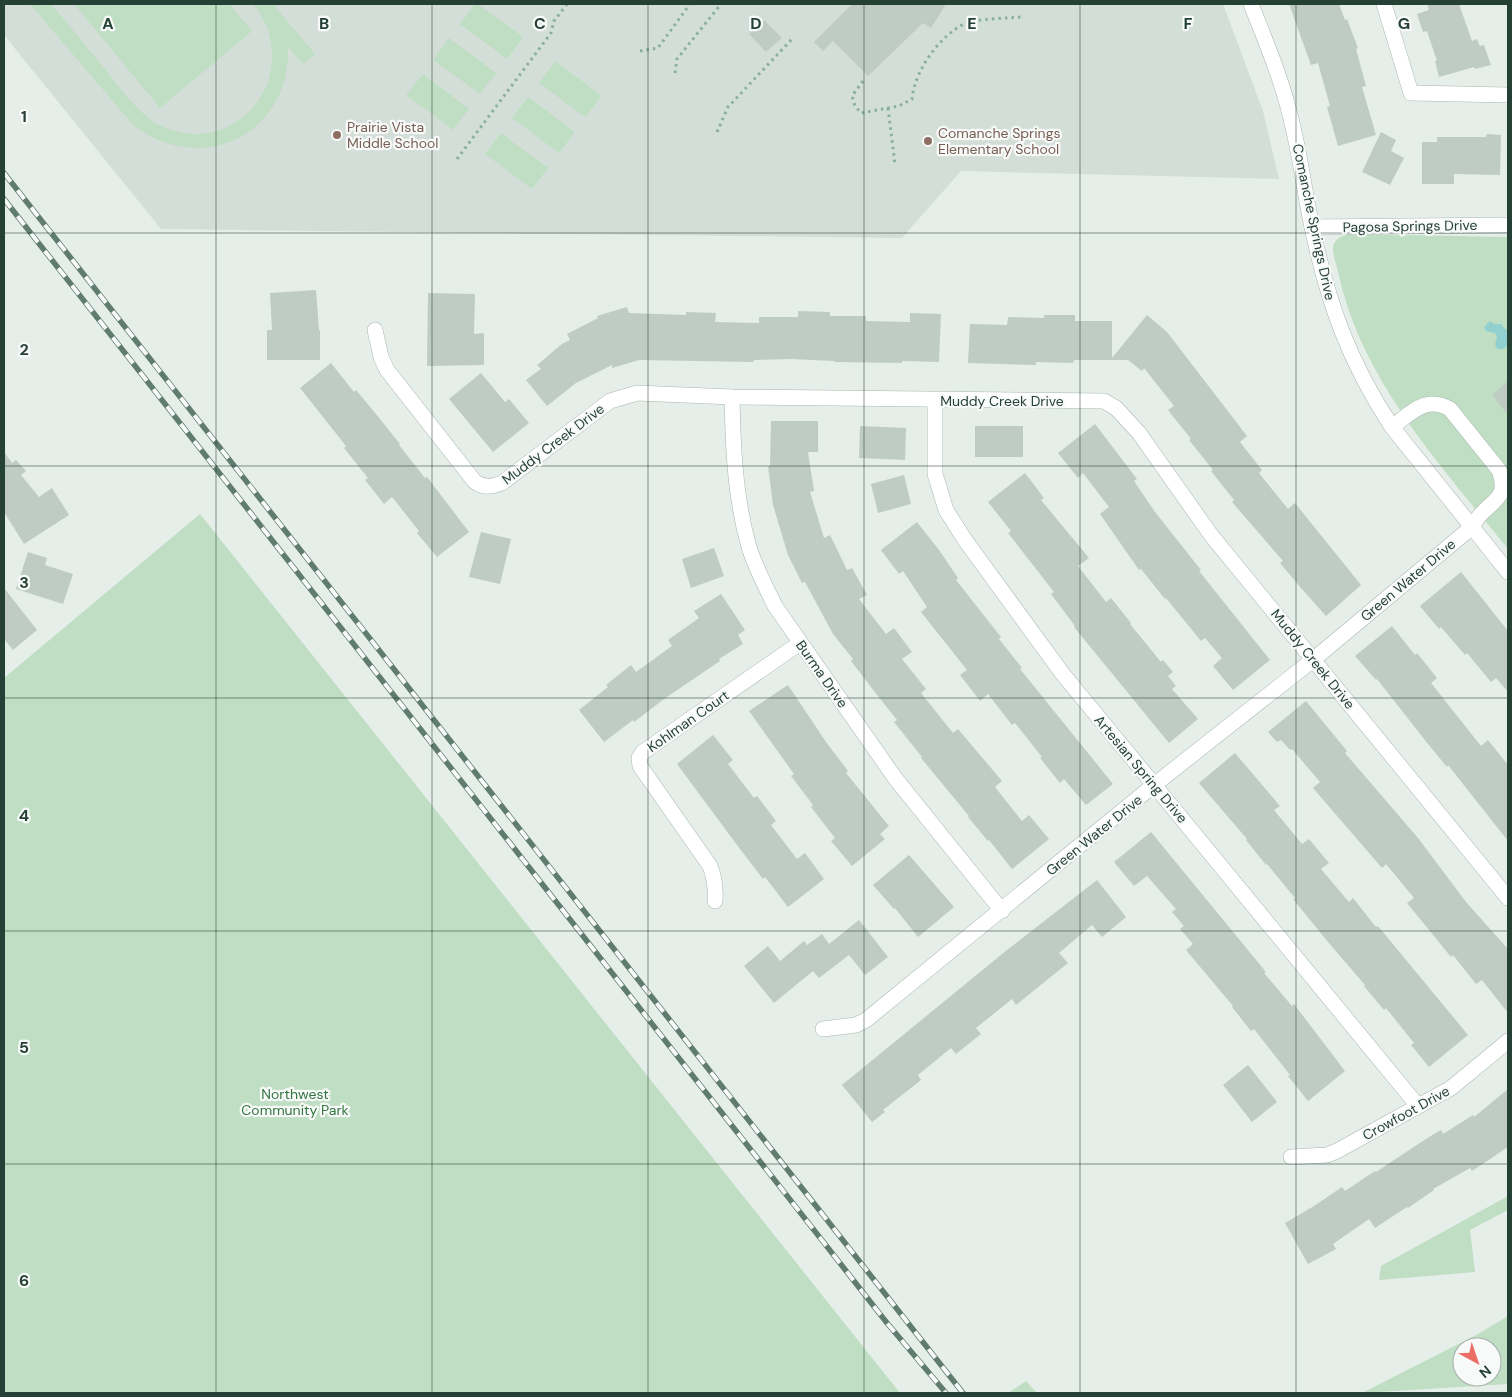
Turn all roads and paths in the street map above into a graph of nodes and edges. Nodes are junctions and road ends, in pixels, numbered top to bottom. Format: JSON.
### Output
{"nodes":[{"id":1,"x":567,"y":4,"type":"edge"},
{"id":2,"x":690,"y":4,"type":"edge"},
{"id":3,"x":721,"y":4,"type":"edge"},
{"id":4,"x":1251,"y":4,"type":"edge"},
{"id":5,"x":1384,"y":4,"type":"edge"},
{"id":6,"x":1021,"y":17,"type":"dead end"},
{"id":7,"x":793,"y":38,"type":"dead end"},
{"id":8,"x":640,"y":51,"type":"dead end"},
{"id":9,"x":675,"y":73,"type":"dead end"},
{"id":10,"x":863,"y":81,"type":"dead end"},
{"id":11,"x":1508,"y":95,"type":"edge"},
{"id":12,"x":888,"y":108,"type":"junction"},
{"id":13,"x":717,"y":132,"type":"dead end"},
{"id":14,"x":457,"y":159,"type":"dead end"},
{"id":15,"x":895,"y":164,"type":"dead end"},
{"id":16,"x":1508,"y":225,"type":"edge"},
{"id":17,"x":1312,"y":227,"type":"junction"},
{"id":18,"x":375,"y":330,"type":"dead end"},
{"id":19,"x":732,"y":397,"type":"junction"},
{"id":20,"x":935,"y":401,"type":"junction"},
{"id":21,"x":1392,"y":427,"type":"junction"},
{"id":22,"x":1472,"y":527,"type":"junction"},
{"id":23,"x":1508,"y":572,"type":"edge"},
{"id":24,"x":800,"y":643,"type":"junction"},
{"id":25,"x":1314,"y":659,"type":"junction"},
{"id":26,"x":1154,"y":785,"type":"junction"},
{"id":27,"x":1508,"y":898,"type":"edge"},
{"id":28,"x":715,"y":901,"type":"dead end"},
{"id":29,"x":1002,"y":911,"type":"junction"},
{"id":30,"x":823,"y":1029,"type":"dead end"},
{"id":31,"x":1508,"y":1042,"type":"edge"},
{"id":32,"x":1418,"y":1106,"type":"junction"},
{"id":33,"x":1291,"y":1157,"type":"dead end"}],
"edges":[{"from":1,"to":14,"type":"path"},
{"from":2,"to":8,"type":"path"},
{"from":3,"to":9,"type":"path"},
{"from":4,"to":17,"type":"street","name":"Comanche Springs Drive"},
{"from":5,"to":11,"type":"street"},
{"from":6,"to":12,"type":"path"},
{"from":7,"to":13,"type":"path"},
{"from":10,"to":12,"type":"path"},
{"from":12,"to":15,"type":"path"},
{"from":16,"to":17,"type":"street","name":"Pagosa Springs Drive"},
{"from":17,"to":21,"type":"street","name":"Comanche Springs Drive"},
{"from":18,"to":19,"type":"street","name":"Muddy Creek Drive"},
{"from":19,"to":20,"type":"street","name":"Muddy Creek Drive"},
{"from":19,"to":24,"type":"street","name":"Burma Drive"},
{"from":20,"to":25,"type":"street","name":"Muddy Creek Drive"},
{"from":20,"to":26,"type":"street","name":"Artesian Spring Drive"},
{"from":21,"to":22,"type":"street","name":"Comanche Springs Drive"},
{"from":21,"to":22,"type":"street","name":"Green Water Drive"},
{"from":22,"to":23,"type":"street","name":"Comanche Springs Drive"},
{"from":22,"to":25,"type":"street","name":"Green Water Drive"},
{"from":24,"to":28,"type":"street","name":"Kohlman Court"},
{"from":24,"to":29,"type":"street","name":"Burma Drive"},
{"from":25,"to":26,"type":"street","name":"Green Water Drive"},
{"from":25,"to":27,"type":"street","name":"Muddy Creek Drive"},
{"from":26,"to":29,"type":"street","name":"Green Water Drive"},
{"from":26,"to":32,"type":"street","name":"Artesian Spring Drive"},
{"from":29,"to":30,"type":"street","name":"Green Water Drive"},
{"from":31,"to":32,"type":"street","name":"Crowfoot Drive"},
{"from":32,"to":33,"type":"street","name":"Crowfoot Drive"}]}
